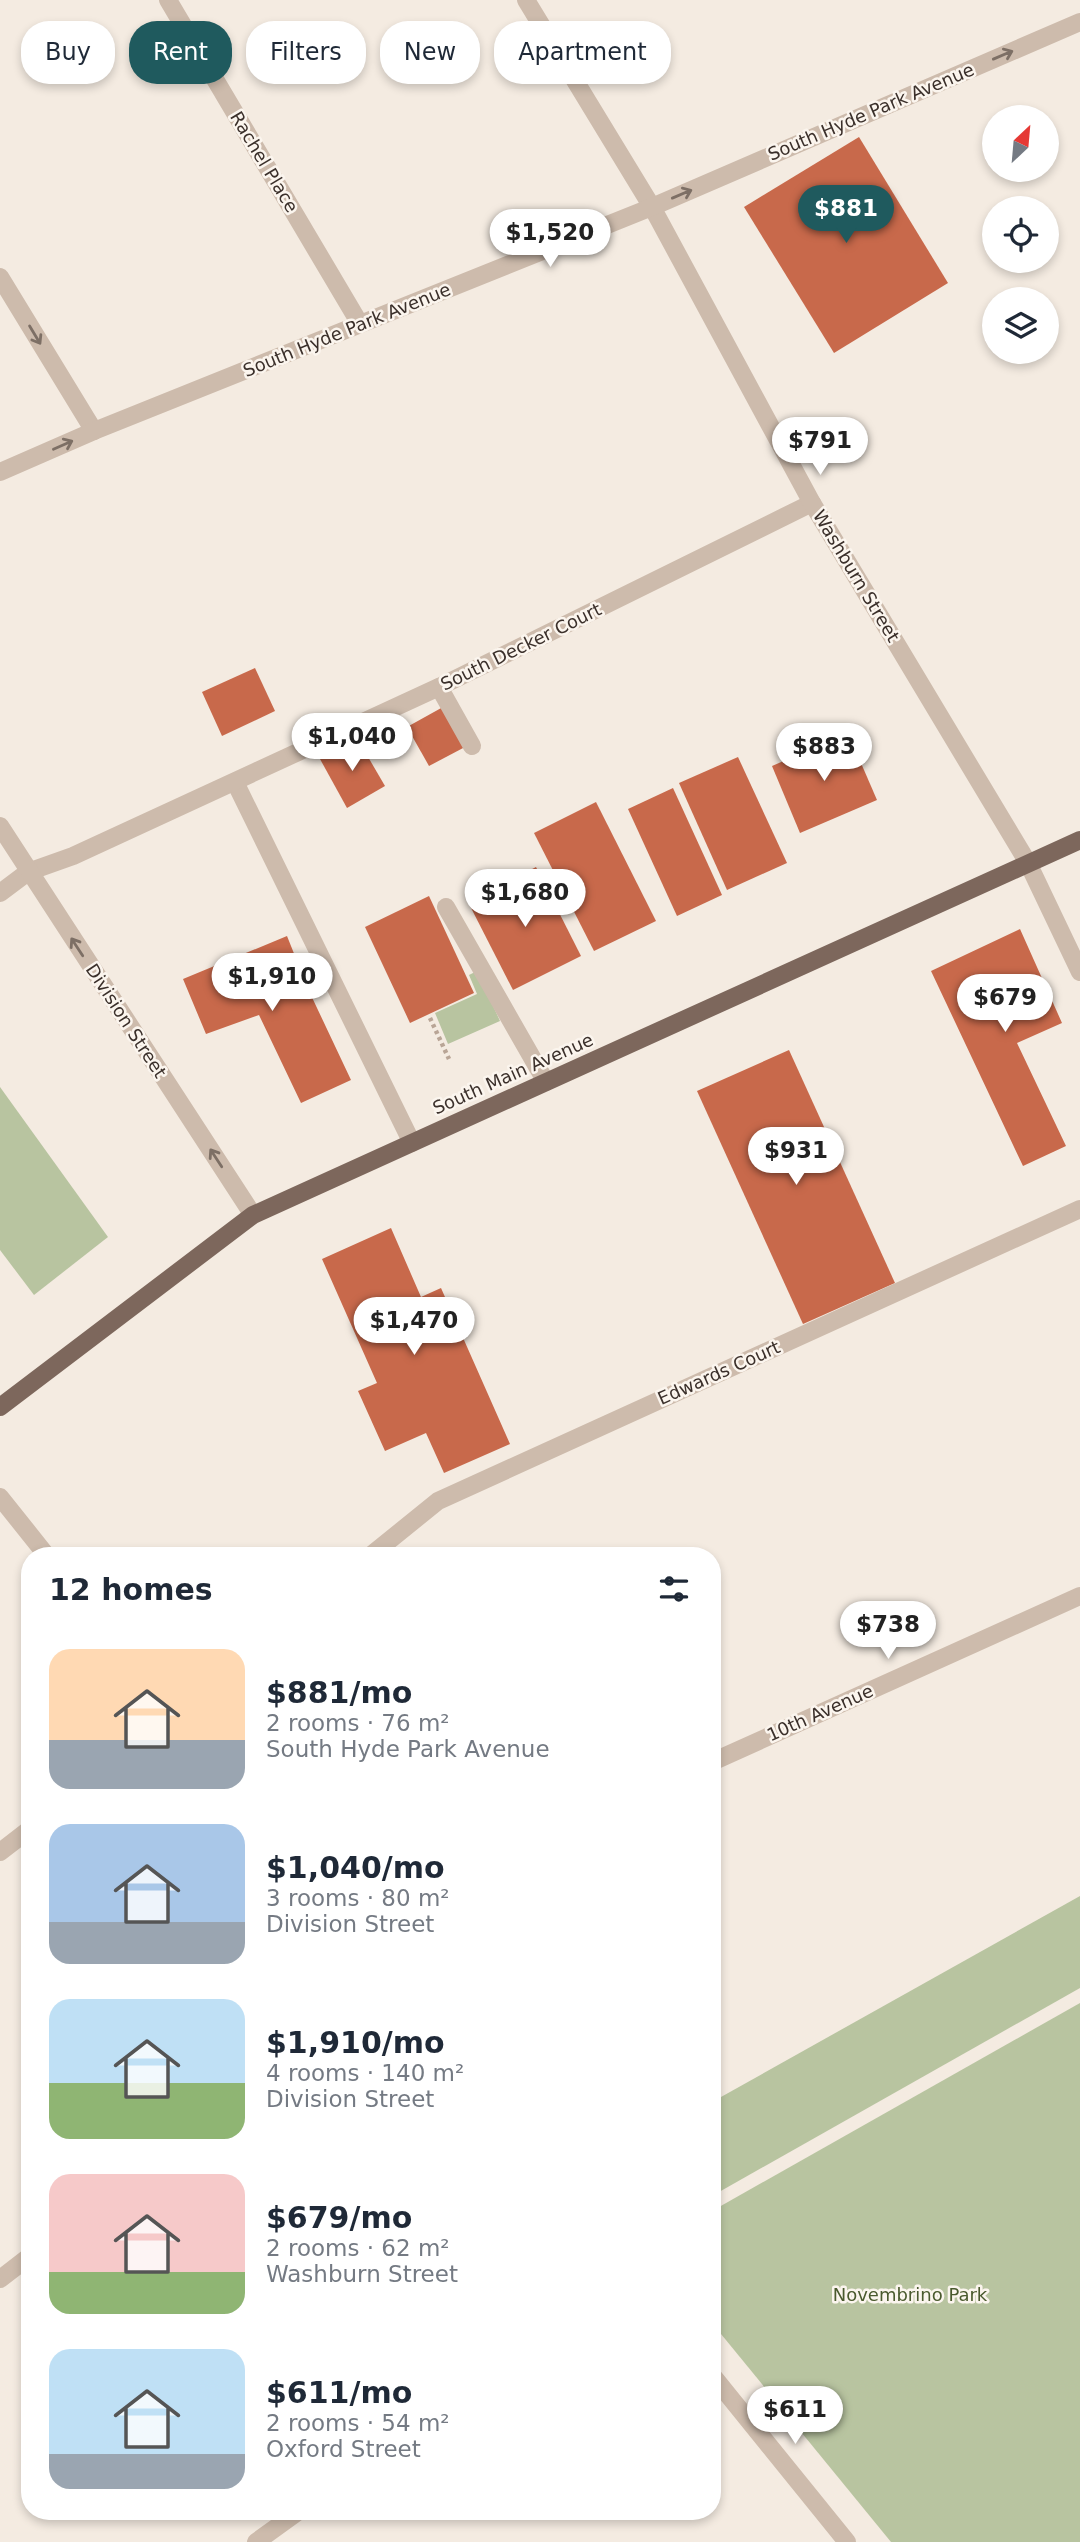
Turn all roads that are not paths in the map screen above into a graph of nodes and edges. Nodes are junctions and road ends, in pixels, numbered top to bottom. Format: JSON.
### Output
{"nodes":[{"id":1,"x":168,"y":0,"type":"edge"},
{"id":2,"x":526,"y":0,"type":"edge"},
{"id":3,"x":1080,"y":22,"type":"edge"},
{"id":4,"x":652,"y":207,"type":"junction"},
{"id":5,"x":0,"y":277,"type":"edge"},
{"id":6,"x":360,"y":324,"type":"junction"},
{"id":7,"x":94,"y":431,"type":"junction"},
{"id":8,"x":0,"y":472,"type":"edge"},
{"id":9,"x":813,"y":503,"type":"junction"},
{"id":10,"x":439,"y":687,"type":"junction"},
{"id":11,"x":472,"y":746,"type":"dead end"},
{"id":12,"x":235,"y":782,"type":"junction"},
{"id":13,"x":0,"y":826,"type":"edge"},
{"id":14,"x":1080,"y":840,"type":"edge"},
{"id":15,"x":1028,"y":863,"type":"junction"},
{"id":16,"x":27,"y":872,"type":"junction"},
{"id":17,"x":0,"y":894,"type":"edge"},
{"id":18,"x":446,"y":907,"type":"dead end"},
{"id":19,"x":1080,"y":972,"type":"edge"},
{"id":20,"x":546,"y":1082,"type":"junction"},
{"id":21,"x":412,"y":1143,"type":"junction"},
{"id":22,"x":1080,"y":1209,"type":"edge"},
{"id":23,"x":253,"y":1215,"type":"junction"},
{"id":24,"x":0,"y":1408,"type":"edge"},
{"id":25,"x":0,"y":1497,"type":"edge"},
{"id":26,"x":40,"y":1547,"type":"edge"},
{"id":27,"x":381,"y":1547,"type":"edge"},
{"id":28,"x":1080,"y":1596,"type":"edge"},
{"id":29,"x":721,"y":1758,"type":"edge"},
{"id":30,"x":21,"y":1836,"type":"edge"},
{"id":31,"x":0,"y":1852,"type":"edge"},
{"id":32,"x":21,"y":2263,"type":"edge"},
{"id":33,"x":0,"y":2279,"type":"edge"},
{"id":34,"x":721,"y":2386,"type":"edge"},
{"id":35,"x":287,"y":2520,"type":"edge"},
{"id":36,"x":256,"y":2542,"type":"edge"},
{"id":37,"x":848,"y":2542,"type":"edge"}],
"edges":[{"from":1,"to":6,"type":"street","name":"Rachel Place"},
{"from":2,"to":4,"type":"street","name":"Washburn Street"},
{"from":4,"to":3,"type":"street","name":"South Hyde Park Avenue","one_way":true},
{"from":4,"to":6,"type":"street","name":"South Hyde Park Avenue"},
{"from":4,"to":9,"type":"street","name":"Washburn Street"},
{"from":5,"to":7,"type":"street","one_way":true},
{"from":6,"to":7,"type":"street","name":"South Hyde Park Avenue"},
{"from":8,"to":7,"type":"street","name":"South Hyde Park Avenue","one_way":true},
{"from":9,"to":10,"type":"street","name":"South Decker Court"},
{"from":9,"to":15,"type":"street","name":"Washburn Street"},
{"from":10,"to":11,"type":"street"},
{"from":10,"to":12,"type":"street","name":"South Decker Court"},
{"from":12,"to":16,"type":"street","name":"South Decker Court"},
{"from":12,"to":21,"type":"street"},
{"from":13,"to":16,"type":"street","name":"Division Street"},
{"from":14,"to":15,"type":"main road","name":"South Main Avenue"},
{"from":15,"to":19,"type":"street","name":"Washburn Street"},
{"from":15,"to":20,"type":"main road","name":"South Main Avenue"},
{"from":16,"to":17,"type":"street","name":"South Decker Court"},
{"from":23,"to":16,"type":"street","name":"Division Street","one_way":true},
{"from":18,"to":20,"type":"street"},
{"from":20,"to":21,"type":"main road","name":"South Main Avenue"},
{"from":21,"to":23,"type":"main road","name":"South Main Avenue"},
{"from":22,"to":27,"type":"street","name":"Edwards Court"},
{"from":23,"to":24,"type":"main road","name":"South Main Avenue"},
{"from":25,"to":26,"type":"street"},
{"from":28,"to":29,"type":"street","name":"10th Avenue"},
{"from":30,"to":31,"type":"street"},
{"from":32,"to":33,"type":"street"},
{"from":34,"to":37,"type":"street"},
{"from":35,"to":36,"type":"street"}]}
